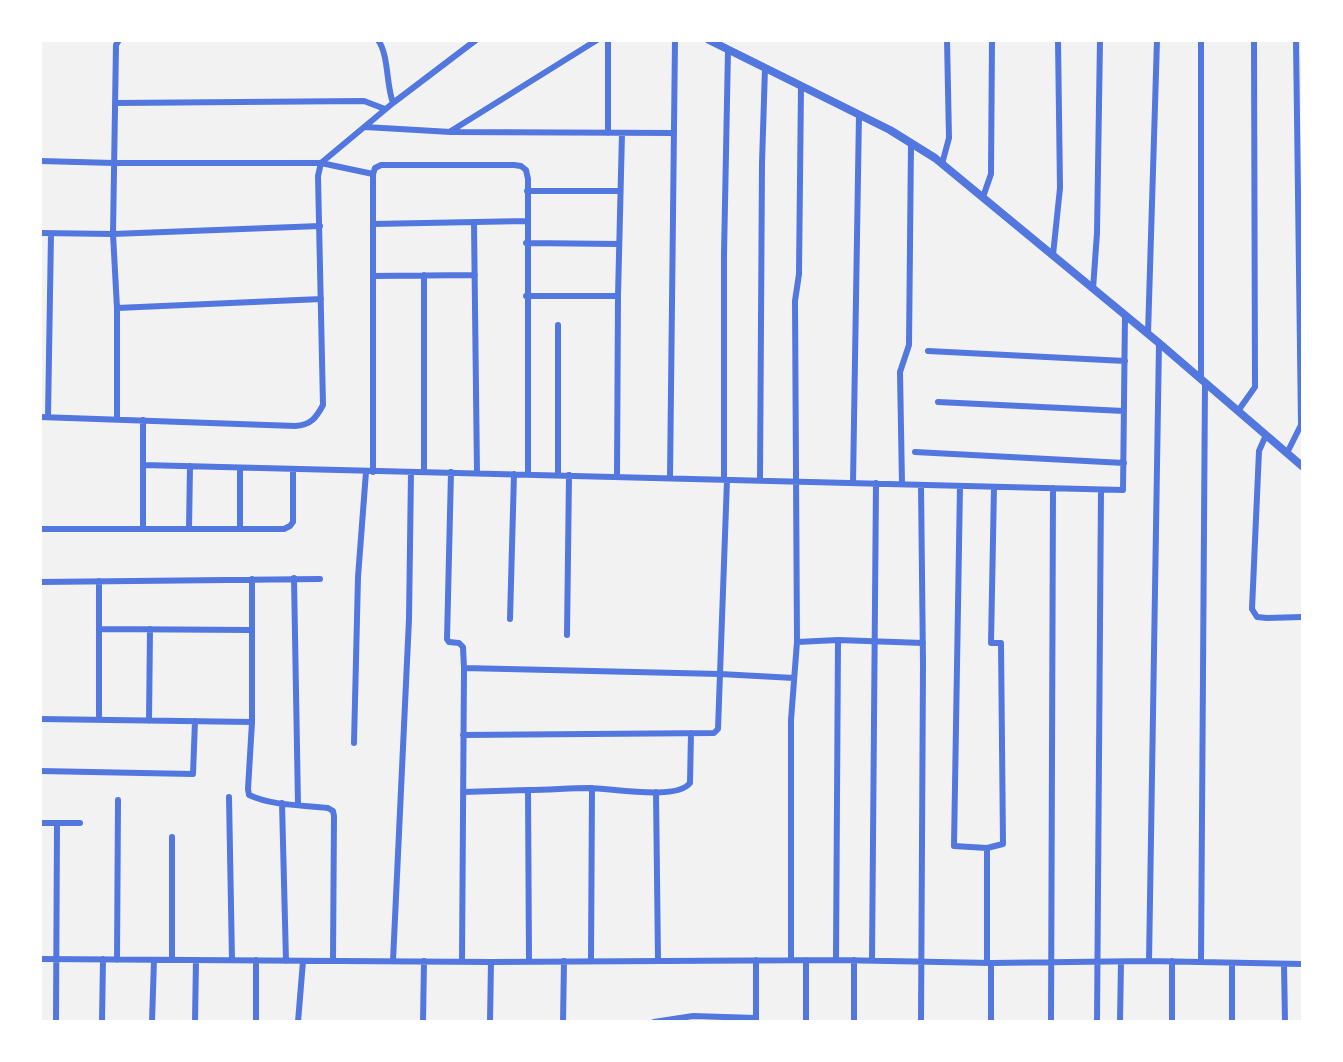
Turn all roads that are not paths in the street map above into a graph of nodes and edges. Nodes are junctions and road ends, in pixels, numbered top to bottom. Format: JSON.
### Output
{"nodes":[{"id":1,"x":119,"y":40,"type":"edge"},
{"id":2,"x":378,"y":40,"type":"edge"},
{"id":3,"x":476,"y":40,"type":"edge"},
{"id":4,"x":597,"y":40,"type":"edge"},
{"id":5,"x":608,"y":40,"type":"edge"},
{"id":6,"x":675,"y":40,"type":"edge"},
{"id":7,"x":709,"y":40,"type":"edge"},
{"id":8,"x":947,"y":40,"type":"edge"},
{"id":9,"x":992,"y":40,"type":"edge"},
{"id":10,"x":1058,"y":40,"type":"edge"},
{"id":11,"x":1100,"y":40,"type":"edge"},
{"id":12,"x":1157,"y":40,"type":"edge"},
{"id":13,"x":1201,"y":40,"type":"edge"},
{"id":14,"x":1254,"y":40,"type":"edge"},
{"id":15,"x":1296,"y":40,"type":"edge"},
{"id":16,"x":728,"y":50,"type":"junction"},
{"id":17,"x":765,"y":68,"type":"junction"},
{"id":18,"x":801,"y":86,"type":"junction"},
{"id":19,"x":116,"y":102,"type":"junction"},
{"id":20,"x":393,"y":102,"type":"junction"},
{"id":21,"x":385,"y":109,"type":"junction"},
{"id":22,"x":859,"y":114,"type":"junction"},
{"id":23,"x":364,"y":127,"type":"junction"},
{"id":24,"x":451,"y":132,"type":"junction"},
{"id":25,"x":608,"y":133,"type":"junction"},
{"id":26,"x":622,"y":133,"type":"junction"},
{"id":27,"x":674,"y":133,"type":"junction"},
{"id":28,"x":911,"y":142,"type":"junction"},
{"id":29,"x":40,"y":161,"type":"edge"},
{"id":30,"x":114,"y":163,"type":"junction"},
{"id":31,"x":321,"y":164,"type":"junction"},
{"id":32,"x":942,"y":164,"type":"junction"},
{"id":33,"x":374,"y":174,"type":"junction"},
{"id":34,"x":527,"y":191,"type":"junction"},
{"id":35,"x":620,"y":191,"type":"junction"},
{"id":36,"x":982,"y":197,"type":"junction"},
{"id":37,"x":526,"y":221,"type":"junction"},
{"id":38,"x":474,"y":223,"type":"junction"},
{"id":39,"x":374,"y":224,"type":"junction"},
{"id":40,"x":320,"y":226,"type":"junction"},
{"id":41,"x":40,"y":234,"type":"edge"},
{"id":42,"x":51,"y":234,"type":"junction"},
{"id":43,"x":113,"y":234,"type":"junction"},
{"id":44,"x":526,"y":243,"type":"junction"},
{"id":45,"x":619,"y":244,"type":"junction"},
{"id":46,"x":1053,"y":255,"type":"junction"},
{"id":47,"x":475,"y":274,"type":"junction"},
{"id":48,"x":424,"y":275,"type":"junction"},
{"id":49,"x":374,"y":276,"type":"junction"},
{"id":50,"x":1093,"y":289,"type":"junction"},
{"id":51,"x":526,"y":296,"type":"junction"},
{"id":52,"x":618,"y":296,"type":"junction"},
{"id":53,"x":321,"y":299,"type":"junction"},
{"id":54,"x":117,"y":308,"type":"junction"},
{"id":55,"x":1125,"y":315,"type":"junction"},
{"id":56,"x":558,"y":325,"type":"dead end"},
{"id":57,"x":40,"y":330,"type":"edge"},
{"id":58,"x":51,"y":330,"type":"junction"},
{"id":59,"x":1148,"y":334,"type":"junction"},
{"id":60,"x":1159,"y":343,"type":"junction"},
{"id":61,"x":928,"y":351,"type":"dead end"},
{"id":62,"x":1125,"y":361,"type":"junction"},
{"id":63,"x":1203,"y":381,"type":"junction"},
{"id":64,"x":938,"y":402,"type":"dead end"},
{"id":65,"x":1124,"y":411,"type":"junction"},
{"id":66,"x":1238,"y":411,"type":"junction"},
{"id":67,"x":44,"y":417,"type":"edge"},
{"id":68,"x":117,"y":419,"type":"junction"},
{"id":69,"x":143,"y":420,"type":"junction"},
{"id":70,"x":1266,"y":435,"type":"junction"},
{"id":71,"x":915,"y":452,"type":"dead end"},
{"id":72,"x":1287,"y":453,"type":"junction"},
{"id":73,"x":1124,"y":464,"type":"junction"},
{"id":74,"x":143,"y":465,"type":"junction"},
{"id":75,"x":190,"y":466,"type":"junction"},
{"id":76,"x":1302,"y":466,"type":"edge"},
{"id":77,"x":240,"y":468,"type":"junction"},
{"id":78,"x":293,"y":469,"type":"junction"},
{"id":79,"x":424,"y":471,"type":"junction"},
{"id":80,"x":370,"y":472,"type":"junction"},
{"id":81,"x":411,"y":472,"type":"junction"},
{"id":82,"x":451,"y":472,"type":"junction"},
{"id":83,"x":477,"y":473,"type":"junction"},
{"id":84,"x":514,"y":474,"type":"junction"},
{"id":85,"x":528,"y":474,"type":"junction"},
{"id":86,"x":558,"y":475,"type":"junction"},
{"id":87,"x":569,"y":475,"type":"junction"},
{"id":88,"x":617,"y":477,"type":"junction"},
{"id":89,"x":670,"y":478,"type":"junction"},
{"id":90,"x":726,"y":479,"type":"junction"},
{"id":91,"x":760,"y":480,"type":"junction"},
{"id":92,"x":795,"y":481,"type":"junction"},
{"id":93,"x":853,"y":483,"type":"junction"},
{"id":94,"x":876,"y":483,"type":"junction"},
{"id":95,"x":902,"y":484,"type":"junction"},
{"id":96,"x":921,"y":485,"type":"junction"},
{"id":97,"x":960,"y":486,"type":"junction"},
{"id":98,"x":994,"y":487,"type":"junction"},
{"id":99,"x":1053,"y":488,"type":"junction"},
{"id":100,"x":1101,"y":490,"type":"junction"},
{"id":101,"x":40,"y":529,"type":"edge"},
{"id":102,"x":143,"y":529,"type":"junction"},
{"id":103,"x":189,"y":529,"type":"junction"},
{"id":104,"x":240,"y":529,"type":"junction"},
{"id":105,"x":294,"y":578,"type":"junction"},
{"id":106,"x":252,"y":579,"type":"junction"},
{"id":107,"x":320,"y":579,"type":"dead end"},
{"id":108,"x":99,"y":581,"type":"junction"},
{"id":109,"x":40,"y":582,"type":"edge"},
{"id":110,"x":1302,"y":617,"type":"edge"},
{"id":111,"x":510,"y":619,"type":"dead end"},
{"id":112,"x":99,"y":628,"type":"junction"},
{"id":113,"x":150,"y":629,"type":"junction"},
{"id":114,"x":252,"y":630,"type":"junction"},
{"id":115,"x":567,"y":635,"type":"dead end"},
{"id":116,"x":838,"y":640,"type":"junction"},
{"id":117,"x":797,"y":642,"type":"junction"},
{"id":118,"x":875,"y":642,"type":"junction"},
{"id":119,"x":923,"y":643,"type":"junction"},
{"id":120,"x":464,"y":668,"type":"junction"},
{"id":121,"x":720,"y":674,"type":"junction"},
{"id":122,"x":794,"y":678,"type":"junction"},
{"id":123,"x":40,"y":719,"type":"edge"},
{"id":124,"x":99,"y":720,"type":"junction"},
{"id":125,"x":149,"y":721,"type":"junction"},
{"id":126,"x":195,"y":721,"type":"junction"},
{"id":127,"x":252,"y":722,"type":"junction"},
{"id":128,"x":691,"y":733,"type":"junction"},
{"id":129,"x":464,"y":735,"type":"junction"},
{"id":130,"x":354,"y":743,"type":"dead end"},
{"id":131,"x":40,"y":771,"type":"edge"},
{"id":132,"x":592,"y":788,"type":"junction"},
{"id":133,"x":528,"y":790,"type":"junction"},
{"id":134,"x":463,"y":792,"type":"junction"},
{"id":135,"x":656,"y":792,"type":"junction"},
{"id":136,"x":229,"y":797,"type":"dead end"},
{"id":137,"x":118,"y":800,"type":"dead end"},
{"id":138,"x":282,"y":803,"type":"junction"},
{"id":139,"x":298,"y":805,"type":"junction"},
{"id":140,"x":40,"y":823,"type":"edge"},
{"id":141,"x":57,"y":823,"type":"junction"},
{"id":142,"x":80,"y":823,"type":"dead end"},
{"id":143,"x":172,"y":837,"type":"dead end"},
{"id":144,"x":987,"y":848,"type":"junction"},
{"id":145,"x":40,"y":959,"type":"edge"},
{"id":146,"x":58,"y":959,"type":"junction"},
{"id":147,"x":103,"y":959,"type":"junction"},
{"id":148,"x":117,"y":960,"type":"junction"},
{"id":149,"x":154,"y":960,"type":"junction"},
{"id":150,"x":172,"y":960,"type":"junction"},
{"id":151,"x":196,"y":960,"type":"junction"},
{"id":152,"x":232,"y":960,"type":"junction"},
{"id":153,"x":256,"y":960,"type":"junction"},
{"id":154,"x":333,"y":960,"type":"junction"},
{"id":155,"x":756,"y":960,"type":"junction"},
{"id":156,"x":791,"y":960,"type":"junction"},
{"id":157,"x":806,"y":960,"type":"junction"},
{"id":158,"x":836,"y":960,"type":"junction"},
{"id":159,"x":854,"y":960,"type":"junction"},
{"id":160,"x":872,"y":960,"type":"junction"},
{"id":161,"x":286,"y":961,"type":"junction"},
{"id":162,"x":303,"y":961,"type":"junction"},
{"id":163,"x":393,"y":961,"type":"junction"},
{"id":164,"x":424,"y":961,"type":"junction"},
{"id":165,"x":564,"y":961,"type":"junction"},
{"id":166,"x":591,"y":961,"type":"junction"},
{"id":167,"x":657,"y":961,"type":"junction"},
{"id":168,"x":921,"y":961,"type":"junction"},
{"id":169,"x":1149,"y":961,"type":"junction"},
{"id":170,"x":462,"y":962,"type":"junction"},
{"id":171,"x":491,"y":962,"type":"junction"},
{"id":172,"x":529,"y":962,"type":"junction"},
{"id":173,"x":1096,"y":962,"type":"junction"},
{"id":174,"x":1121,"y":962,"type":"junction"},
{"id":175,"x":1172,"y":962,"type":"junction"},
{"id":176,"x":1201,"y":962,"type":"junction"},
{"id":177,"x":989,"y":963,"type":"junction"},
{"id":178,"x":1051,"y":963,"type":"junction"},
{"id":179,"x":1232,"y":963,"type":"junction"},
{"id":180,"x":1284,"y":964,"type":"junction"},
{"id":181,"x":1302,"y":964,"type":"edge"},
{"id":182,"x":693,"y":1019,"type":"edge"},
{"id":183,"x":756,"y":1020,"type":"edge"},
{"id":184,"x":56,"y":1022,"type":"edge"},
{"id":185,"x":102,"y":1022,"type":"edge"},
{"id":186,"x":152,"y":1022,"type":"edge"},
{"id":187,"x":195,"y":1022,"type":"edge"},
{"id":188,"x":256,"y":1022,"type":"edge"},
{"id":189,"x":298,"y":1022,"type":"edge"},
{"id":190,"x":423,"y":1022,"type":"edge"},
{"id":191,"x":490,"y":1022,"type":"edge"},
{"id":192,"x":563,"y":1022,"type":"edge"},
{"id":193,"x":654,"y":1022,"type":"edge"},
{"id":194,"x":806,"y":1022,"type":"edge"},
{"id":195,"x":854,"y":1022,"type":"edge"},
{"id":196,"x":921,"y":1022,"type":"edge"},
{"id":197,"x":991,"y":1022,"type":"edge"},
{"id":198,"x":1051,"y":1022,"type":"edge"},
{"id":199,"x":1097,"y":1022,"type":"edge"},
{"id":200,"x":1120,"y":1022,"type":"edge"},
{"id":201,"x":1172,"y":1022,"type":"edge"},
{"id":202,"x":1232,"y":1022,"type":"edge"},
{"id":203,"x":1285,"y":1022,"type":"edge"}],
"edges":[{"from":1,"to":19,"type":"street"},
{"from":2,"to":20,"type":"street"},
{"from":3,"to":20,"type":"street"},
{"from":4,"to":24,"type":"street"},
{"from":5,"to":25,"type":"street"},
{"from":6,"to":27,"type":"street"},
{"from":7,"to":16,"type":"street"},
{"from":8,"to":32,"type":"street"},
{"from":9,"to":36,"type":"street"},
{"from":10,"to":46,"type":"street"},
{"from":11,"to":50,"type":"street"},
{"from":12,"to":59,"type":"street"},
{"from":13,"to":63,"type":"street"},
{"from":14,"to":66,"type":"street"},
{"from":15,"to":72,"type":"street"},
{"from":16,"to":17,"type":"street"},
{"from":16,"to":90,"type":"street"},
{"from":17,"to":18,"type":"street"},
{"from":17,"to":91,"type":"street"},
{"from":18,"to":22,"type":"street"},
{"from":18,"to":92,"type":"street"},
{"from":19,"to":21,"type":"street"},
{"from":19,"to":30,"type":"street"},
{"from":20,"to":21,"type":"street"},
{"from":21,"to":23,"type":"street"},
{"from":22,"to":28,"type":"street"},
{"from":22,"to":93,"type":"street"},
{"from":23,"to":24,"type":"street"},
{"from":23,"to":31,"type":"street"},
{"from":24,"to":25,"type":"street"},
{"from":25,"to":26,"type":"street"},
{"from":26,"to":27,"type":"street"},
{"from":26,"to":35,"type":"street"},
{"from":27,"to":89,"type":"street"},
{"from":28,"to":32,"type":"street"},
{"from":28,"to":95,"type":"street"},
{"from":29,"to":30,"type":"street"},
{"from":30,"to":31,"type":"street"},
{"from":30,"to":43,"type":"street"},
{"from":31,"to":33,"type":"street"},
{"from":31,"to":40,"type":"street"},
{"from":32,"to":36,"type":"street"},
{"from":33,"to":34,"type":"street"},
{"from":33,"to":39,"type":"street"},
{"from":34,"to":35,"type":"street"},
{"from":34,"to":37,"type":"street"},
{"from":35,"to":45,"type":"street"},
{"from":36,"to":46,"type":"street"},
{"from":37,"to":38,"type":"street"},
{"from":37,"to":44,"type":"street"},
{"from":38,"to":39,"type":"street"},
{"from":38,"to":47,"type":"street"},
{"from":39,"to":49,"type":"street"},
{"from":40,"to":43,"type":"street"},
{"from":40,"to":53,"type":"street"},
{"from":41,"to":42,"type":"street"},
{"from":42,"to":43,"type":"street"},
{"from":42,"to":58,"type":"street"},
{"from":43,"to":54,"type":"street"},
{"from":44,"to":45,"type":"street"},
{"from":44,"to":51,"type":"street"},
{"from":45,"to":52,"type":"street"},
{"from":46,"to":50,"type":"street"},
{"from":47,"to":48,"type":"street"},
{"from":47,"to":83,"type":"street"},
{"from":48,"to":49,"type":"street"},
{"from":48,"to":79,"type":"street"},
{"from":49,"to":80,"type":"street"},
{"from":50,"to":55,"type":"street"},
{"from":51,"to":52,"type":"street"},
{"from":51,"to":85,"type":"street"},
{"from":52,"to":88,"type":"street"},
{"from":53,"to":54,"type":"street"},
{"from":53,"to":69,"type":"street"},
{"from":54,"to":68,"type":"street"},
{"from":55,"to":59,"type":"street"},
{"from":55,"to":62,"type":"street"},
{"from":56,"to":86,"type":"street"},
{"from":57,"to":58,"type":"street"},
{"from":58,"to":67,"type":"street"},
{"from":59,"to":60,"type":"street"},
{"from":60,"to":63,"type":"street"},
{"from":60,"to":169,"type":"street"},
{"from":61,"to":62,"type":"street"},
{"from":62,"to":65,"type":"street"},
{"from":63,"to":66,"type":"street"},
{"from":63,"to":176,"type":"street"},
{"from":64,"to":65,"type":"street"},
{"from":65,"to":73,"type":"street"},
{"from":66,"to":70,"type":"street"},
{"from":67,"to":68,"type":"street"},
{"from":68,"to":69,"type":"street"},
{"from":69,"to":74,"type":"street"},
{"from":70,"to":72,"type":"street"},
{"from":70,"to":110,"type":"street"},
{"from":71,"to":73,"type":"street"},
{"from":72,"to":76,"type":"street"},
{"from":73,"to":100,"type":"street"},
{"from":74,"to":75,"type":"street"},
{"from":74,"to":102,"type":"street"},
{"from":75,"to":77,"type":"street"},
{"from":75,"to":103,"type":"street"},
{"from":77,"to":78,"type":"street"},
{"from":77,"to":104,"type":"street"},
{"from":78,"to":80,"type":"street"},
{"from":78,"to":104,"type":"street"},
{"from":79,"to":81,"type":"street"},
{"from":79,"to":82,"type":"street"},
{"from":80,"to":81,"type":"street"},
{"from":80,"to":130,"type":"street"},
{"from":81,"to":163,"type":"street"},
{"from":82,"to":83,"type":"street"},
{"from":82,"to":120,"type":"street"},
{"from":83,"to":84,"type":"street"},
{"from":84,"to":85,"type":"street"},
{"from":84,"to":111,"type":"street"},
{"from":85,"to":86,"type":"street"},
{"from":86,"to":87,"type":"street"},
{"from":87,"to":88,"type":"street"},
{"from":87,"to":115,"type":"street"},
{"from":88,"to":89,"type":"street"},
{"from":89,"to":90,"type":"street"},
{"from":90,"to":91,"type":"street"},
{"from":90,"to":121,"type":"street"},
{"from":91,"to":92,"type":"street"},
{"from":92,"to":93,"type":"street"},
{"from":92,"to":117,"type":"street"},
{"from":93,"to":94,"type":"street"},
{"from":94,"to":95,"type":"street"},
{"from":94,"to":118,"type":"street"},
{"from":95,"to":96,"type":"street"},
{"from":96,"to":97,"type":"street"},
{"from":96,"to":119,"type":"street"},
{"from":97,"to":98,"type":"street"},
{"from":97,"to":144,"type":"street"},
{"from":98,"to":99,"type":"street"},
{"from":98,"to":144,"type":"street"},
{"from":99,"to":100,"type":"street"},
{"from":99,"to":178,"type":"street"},
{"from":100,"to":173,"type":"street"},
{"from":101,"to":102,"type":"street"},
{"from":102,"to":103,"type":"street"},
{"from":103,"to":104,"type":"street"},
{"from":105,"to":106,"type":"street"},
{"from":105,"to":107,"type":"street"},
{"from":105,"to":139,"type":"street"},
{"from":106,"to":108,"type":"street"},
{"from":106,"to":114,"type":"street"},
{"from":108,"to":109,"type":"street"},
{"from":108,"to":112,"type":"street"},
{"from":112,"to":113,"type":"street"},
{"from":112,"to":124,"type":"street"},
{"from":113,"to":114,"type":"street"},
{"from":113,"to":125,"type":"street"},
{"from":114,"to":127,"type":"street"},
{"from":116,"to":117,"type":"street"},
{"from":116,"to":118,"type":"street"},
{"from":116,"to":158,"type":"street"},
{"from":117,"to":122,"type":"street"},
{"from":118,"to":119,"type":"street"},
{"from":118,"to":160,"type":"street"},
{"from":119,"to":168,"type":"street"},
{"from":120,"to":121,"type":"street"},
{"from":120,"to":129,"type":"street"},
{"from":121,"to":122,"type":"street"},
{"from":121,"to":128,"type":"street"},
{"from":122,"to":156,"type":"street"},
{"from":123,"to":124,"type":"street"},
{"from":124,"to":125,"type":"street"},
{"from":125,"to":126,"type":"street"},
{"from":126,"to":127,"type":"street"},
{"from":126,"to":131,"type":"street"},
{"from":127,"to":138,"type":"street"},
{"from":128,"to":129,"type":"street"},
{"from":128,"to":135,"type":"street"},
{"from":129,"to":134,"type":"street"},
{"from":132,"to":133,"type":"street"},
{"from":132,"to":135,"type":"street"},
{"from":132,"to":166,"type":"street"},
{"from":133,"to":134,"type":"street"},
{"from":133,"to":172,"type":"street"},
{"from":134,"to":170,"type":"street"},
{"from":135,"to":167,"type":"street"},
{"from":136,"to":152,"type":"street"},
{"from":137,"to":148,"type":"street"},
{"from":138,"to":139,"type":"street"},
{"from":138,"to":161,"type":"street"},
{"from":139,"to":154,"type":"street"},
{"from":140,"to":141,"type":"street"},
{"from":141,"to":142,"type":"street"},
{"from":141,"to":146,"type":"street"},
{"from":143,"to":150,"type":"street"},
{"from":144,"to":177,"type":"street"},
{"from":145,"to":146,"type":"street"},
{"from":146,"to":147,"type":"street"},
{"from":146,"to":184,"type":"street"},
{"from":147,"to":148,"type":"street"},
{"from":147,"to":185,"type":"street"},
{"from":148,"to":149,"type":"street"},
{"from":149,"to":150,"type":"street"},
{"from":149,"to":186,"type":"street"},
{"from":150,"to":151,"type":"street"},
{"from":151,"to":152,"type":"street"},
{"from":151,"to":187,"type":"street"},
{"from":152,"to":153,"type":"street"},
{"from":153,"to":161,"type":"street"},
{"from":153,"to":188,"type":"street"},
{"from":154,"to":162,"type":"street"},
{"from":154,"to":163,"type":"street"},
{"from":155,"to":156,"type":"street"},
{"from":155,"to":167,"type":"street"},
{"from":155,"to":183,"type":"street"},
{"from":156,"to":157,"type":"street"},
{"from":157,"to":158,"type":"street"},
{"from":157,"to":194,"type":"street"},
{"from":158,"to":159,"type":"street"},
{"from":159,"to":160,"type":"street"},
{"from":159,"to":195,"type":"street"},
{"from":160,"to":168,"type":"street"},
{"from":161,"to":162,"type":"street"},
{"from":162,"to":189,"type":"street"},
{"from":163,"to":164,"type":"street"},
{"from":164,"to":170,"type":"street"},
{"from":164,"to":190,"type":"street"},
{"from":165,"to":166,"type":"street"},
{"from":165,"to":172,"type":"street"},
{"from":165,"to":192,"type":"street"},
{"from":166,"to":167,"type":"street"},
{"from":168,"to":177,"type":"street"},
{"from":168,"to":196,"type":"street"},
{"from":169,"to":174,"type":"street"},
{"from":169,"to":175,"type":"street"},
{"from":170,"to":171,"type":"street"},
{"from":171,"to":172,"type":"street"},
{"from":171,"to":191,"type":"street"},
{"from":173,"to":174,"type":"street"},
{"from":173,"to":178,"type":"street"},
{"from":173,"to":199,"type":"street"},
{"from":174,"to":200,"type":"street"},
{"from":175,"to":176,"type":"street"},
{"from":175,"to":201,"type":"street"},
{"from":176,"to":179,"type":"street"},
{"from":177,"to":178,"type":"street"},
{"from":177,"to":197,"type":"street"},
{"from":178,"to":198,"type":"street"},
{"from":179,"to":180,"type":"street"},
{"from":179,"to":202,"type":"street"},
{"from":180,"to":181,"type":"street"},
{"from":180,"to":203,"type":"street"},
{"from":182,"to":183,"type":"street"},
{"from":182,"to":193,"type":"street"}]}
